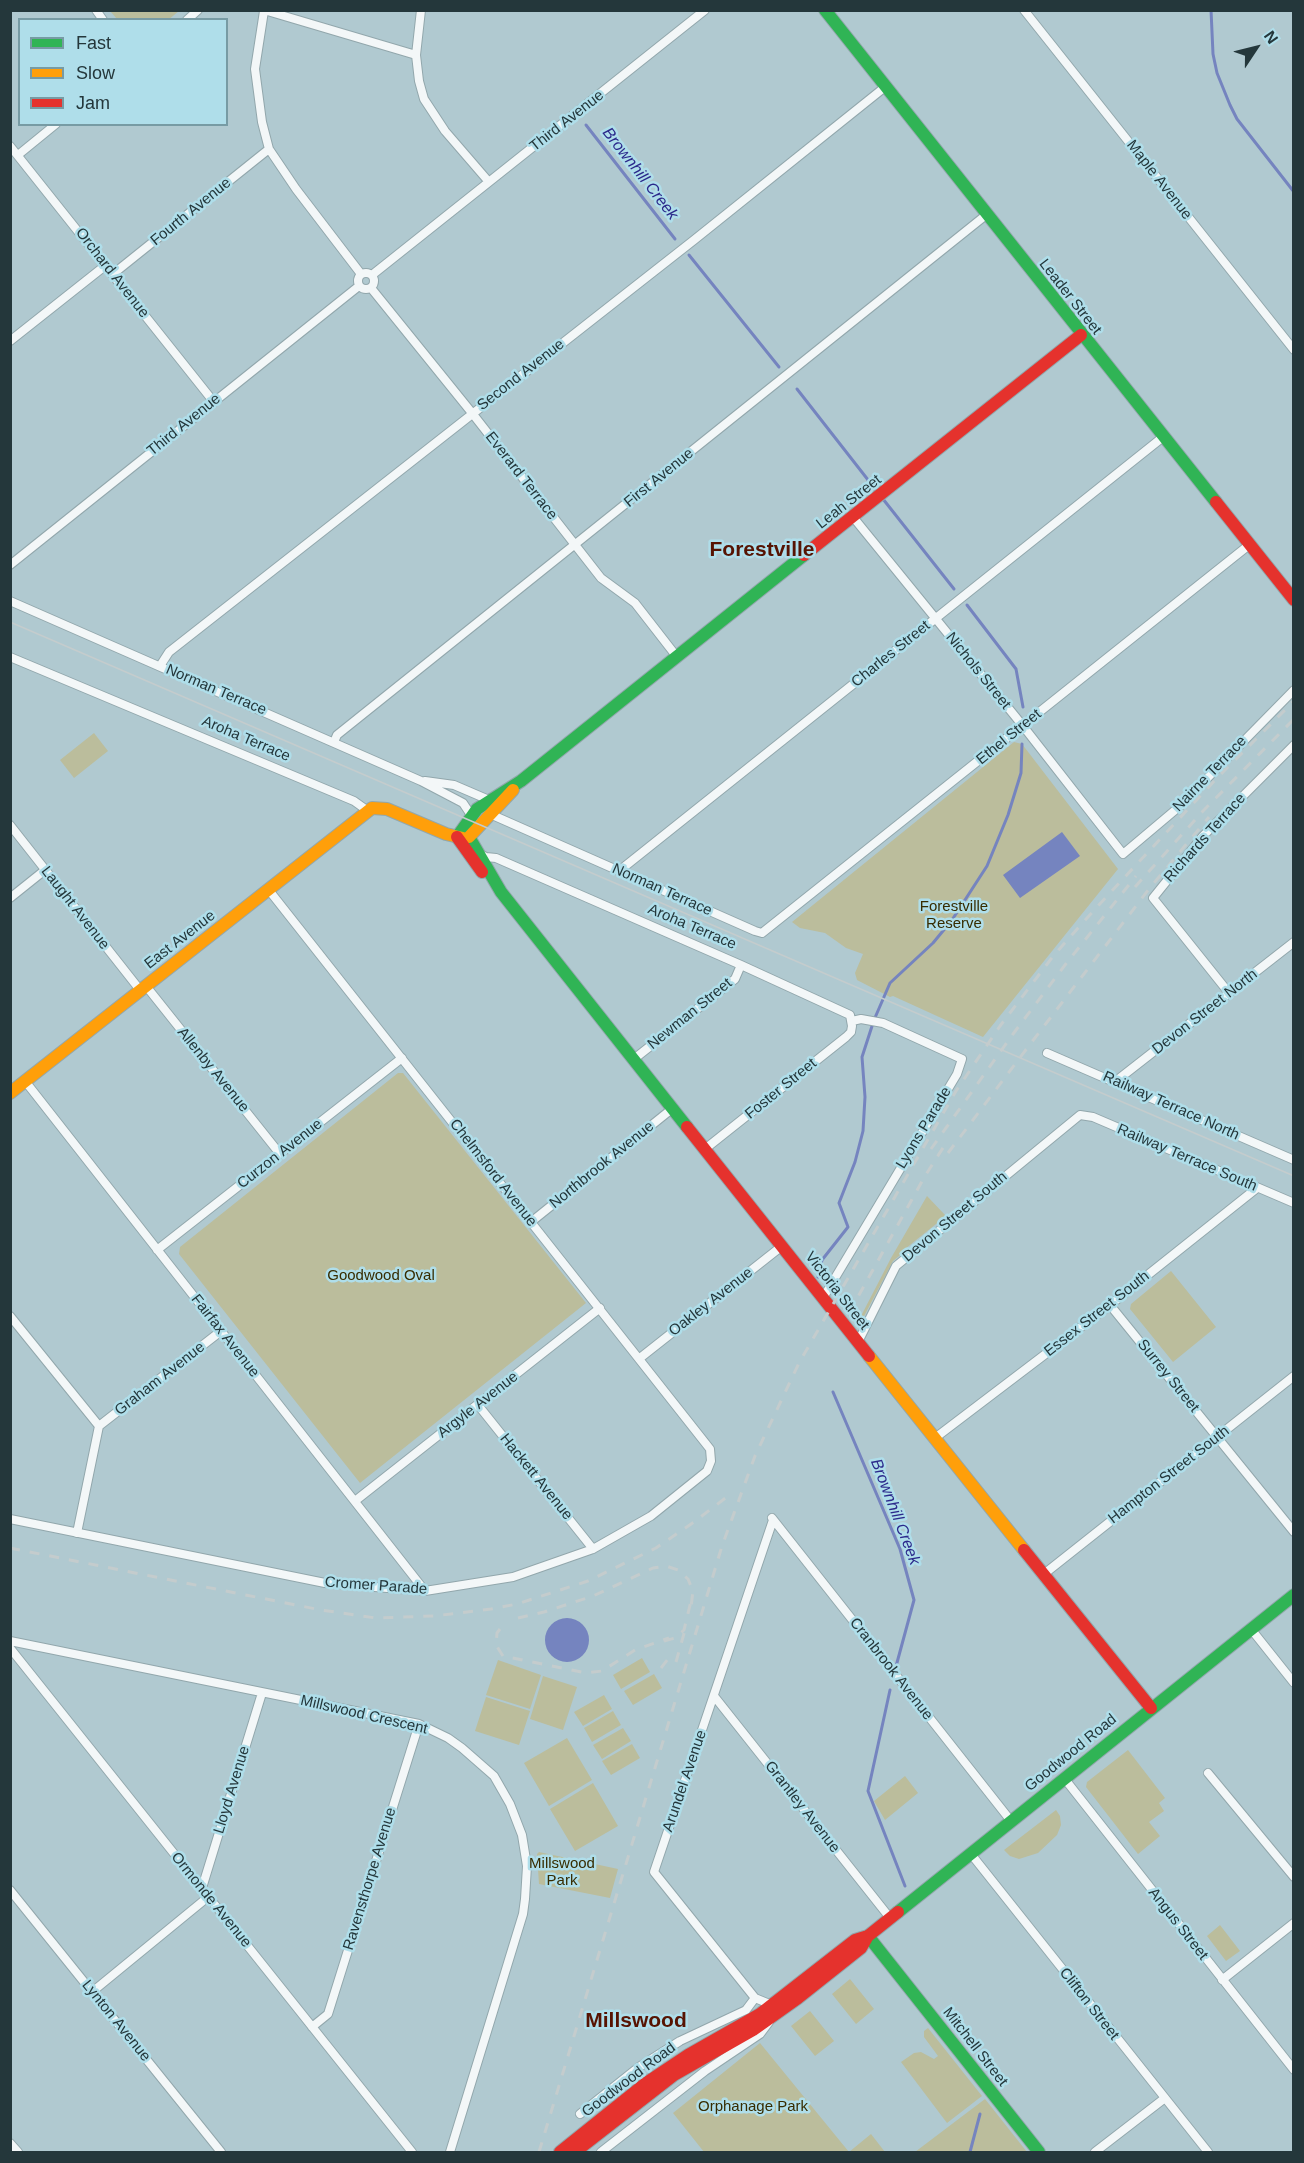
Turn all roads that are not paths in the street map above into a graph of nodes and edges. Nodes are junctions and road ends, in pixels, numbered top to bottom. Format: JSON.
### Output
{"nodes":[{"id":1,"x":421,"y":10,"type":"edge"},
{"id":2,"x":705,"y":10,"type":"edge"},
{"id":3,"x":825,"y":10,"type":"edge"},
{"id":4,"x":1024,"y":10,"type":"edge"},
{"id":5,"x":264,"y":11,"type":"edge"},
{"id":6,"x":416,"y":55,"type":"junction"},
{"id":7,"x":885,"y":87,"type":"junction"},
{"id":8,"x":54,"y":126,"type":"edge"},
{"id":9,"x":10,"y":146,"type":"edge"},
{"id":10,"x":269,"y":149,"type":"junction"},
{"id":11,"x":18,"y":155,"type":"junction"},
{"id":12,"x":489,"y":182,"type":"junction"},
{"id":13,"x":986,"y":215,"type":"junction"},
{"id":14,"x":106,"y":265,"type":"junction"},
{"id":15,"x":113,"y":274,"type":"junction"},
{"id":16,"x":361,"y":274,"type":"junction"},
{"id":17,"x":372,"y":275,"type":"junction"},
{"id":18,"x":359,"y":286,"type":"junction"},
{"id":19,"x":371,"y":288,"type":"junction"},
{"id":20,"x":1082,"y":335,"type":"junction"},
{"id":21,"x":10,"y":341,"type":"edge"},
{"id":22,"x":1293,"y":350,"type":"edge"},
{"id":23,"x":213,"y":401,"type":"junction"},
{"id":24,"x":472,"y":413,"type":"junction"},
{"id":25,"x":1163,"y":437,"type":"junction"},
{"id":26,"x":853,"y":518,"type":"junction"},
{"id":27,"x":575,"y":545,"type":"junction"},
{"id":28,"x":1249,"y":545,"type":"junction"},
{"id":29,"x":10,"y":565,"type":"edge"},
{"id":30,"x":1293,"y":600,"type":"edge"},
{"id":31,"x":10,"y":601,"type":"edge"},
{"id":32,"x":935,"y":618,"type":"junction"},
{"id":33,"x":10,"y":657,"type":"edge"},
{"id":34,"x":677,"y":657,"type":"junction"},
{"id":35,"x":160,"y":666,"type":"junction"},
{"id":36,"x":1293,"y":690,"type":"edge"},
{"id":37,"x":1023,"y":726,"type":"junction"},
{"id":38,"x":334,"y":742,"type":"junction"},
{"id":39,"x":1293,"y":745,"type":"edge"},
{"id":40,"x":421,"y":781,"type":"junction"},
{"id":41,"x":522,"y":781,"type":"junction"},
{"id":42,"x":489,"y":800,"type":"junction"},
{"id":43,"x":368,"y":811,"type":"junction"},
{"id":44,"x":490,"y":814,"type":"junction"},
{"id":45,"x":471,"y":816,"type":"junction"},
{"id":46,"x":10,"y":825,"type":"edge"},
{"id":47,"x":463,"y":837,"type":"junction"},
{"id":48,"x":478,"y":853,"type":"junction"},
{"id":49,"x":1123,"y":854,"type":"joint"},
{"id":50,"x":45,"y":870,"type":"junction"},
{"id":51,"x":619,"y":871,"type":"junction"},
{"id":52,"x":268,"y":889,"type":"junction"},
{"id":53,"x":501,"y":892,"type":"junction"},
{"id":54,"x":10,"y":898,"type":"edge"},
{"id":55,"x":769,"y":929,"type":"joint"},
{"id":56,"x":1293,"y":942,"type":"edge"},
{"id":57,"x":741,"y":965,"type":"junction"},
{"id":58,"x":143,"y":988,"type":"junction"},
{"id":59,"x":1229,"y":993,"type":"junction"},
{"id":60,"x":852,"y":1023,"type":"junction"},
{"id":61,"x":1047,"y":1053,"type":"dead end"},
{"id":62,"x":402,"y":1058,"type":"junction"},
{"id":63,"x":634,"y":1059,"type":"junction"},
{"id":64,"x":25,"y":1081,"type":"junction"},
{"id":65,"x":1116,"y":1081,"type":"junction"},
{"id":66,"x":10,"y":1093,"type":"edge"},
{"id":67,"x":673,"y":1108,"type":"junction"},
{"id":68,"x":1080,"y":1115,"type":"joint"},
{"id":69,"x":705,"y":1149,"type":"junction"},
{"id":70,"x":280,"y":1154,"type":"junction"},
{"id":71,"x":1292,"y":1158,"type":"edge"},
{"id":72,"x":1257,"y":1188,"type":"junction"},
{"id":73,"x":1293,"y":1203,"type":"edge"},
{"id":74,"x":531,"y":1222,"type":"junction"},
{"id":75,"x":782,"y":1246,"type":"junction"},
{"id":76,"x":158,"y":1250,"type":"junction"},
{"id":77,"x":823,"y":1298,"type":"junction"},
{"id":78,"x":1110,"y":1305,"type":"junction"},
{"id":79,"x":600,"y":1308,"type":"junction"},
{"id":80,"x":10,"y":1316,"type":"edge"},
{"id":81,"x":221,"y":1331,"type":"junction"},
{"id":82,"x":858,"y":1342,"type":"junction"},
{"id":83,"x":640,"y":1358,"type":"junction"},
{"id":84,"x":1293,"y":1376,"type":"edge"},
{"id":85,"x":478,"y":1404,"type":"junction"},
{"id":86,"x":99,"y":1426,"type":"junction"},
{"id":87,"x":1217,"y":1437,"type":"junction"},
{"id":88,"x":935,"y":1438,"type":"junction"},
{"id":89,"x":711,"y":1461,"type":"joint"},
{"id":90,"x":355,"y":1501,"type":"junction"},
{"id":91,"x":10,"y":1519,"type":"edge"},
{"id":92,"x":772,"y":1519,"type":"joint"},
{"id":93,"x":1293,"y":1532,"type":"edge"},
{"id":94,"x":77,"y":1533,"type":"junction"},
{"id":95,"x":593,"y":1549,"type":"junction"},
{"id":96,"x":1044,"y":1574,"type":"junction"},
{"id":97,"x":426,"y":1591,"type":"junction"},
{"id":98,"x":1293,"y":1595,"type":"edge"},
{"id":99,"x":1251,"y":1629,"type":"junction"},
{"id":100,"x":10,"y":1641,"type":"edge"},
{"id":101,"x":10,"y":1648,"type":"edge"},
{"id":102,"x":1293,"y":1683,"type":"edge"},
{"id":103,"x":262,"y":1692,"type":"junction"},
{"id":104,"x":714,"y":1696,"type":"junction"},
{"id":105,"x":1151,"y":1708,"type":"junction"},
{"id":106,"x":419,"y":1724,"type":"junction"},
{"id":107,"x":1208,"y":1773,"type":"dead end"},
{"id":108,"x":1064,"y":1778,"type":"junction"},
{"id":109,"x":1011,"y":1821,"type":"junction"},
{"id":110,"x":971,"y":1854,"type":"junction"},
{"id":111,"x":1293,"y":1877,"type":"edge"},
{"id":112,"x":201,"y":1888,"type":"junction"},
{"id":113,"x":12,"y":1895,"type":"edge"},
{"id":114,"x":208,"y":1897,"type":"junction"},
{"id":115,"x":890,"y":1918,"type":"junction"},
{"id":116,"x":1293,"y":1923,"type":"edge"},
{"id":117,"x":868,"y":1936,"type":"junction"},
{"id":118,"x":861,"y":1948,"type":"junction"},
{"id":119,"x":888,"y":1961,"type":"junction"},
{"id":120,"x":1222,"y":1980,"type":"junction"},
{"id":121,"x":92,"y":1992,"type":"junction"},
{"id":122,"x":755,"y":1998,"type":"junction"},
{"id":123,"x":774,"y":2010,"type":"junction"},
{"id":124,"x":312,"y":2026,"type":"junction"},
{"id":125,"x":704,"y":2058,"type":"junction"},
{"id":126,"x":1293,"y":2070,"type":"edge"},
{"id":127,"x":705,"y":2072,"type":"junction"},
{"id":128,"x":1165,"y":2098,"type":"junction"},
{"id":129,"x":579,"y":2114,"type":"dead end"},
{"id":130,"x":10,"y":2143,"type":"edge"},
{"id":131,"x":607,"y":2151,"type":"edge"},
{"id":132,"x":18,"y":2152,"type":"edge"},
{"id":133,"x":221,"y":2152,"type":"edge"},
{"id":134,"x":412,"y":2152,"type":"edge"},
{"id":135,"x":450,"y":2152,"type":"edge"},
{"id":136,"x":560,"y":2152,"type":"edge"},
{"id":137,"x":575,"y":2152,"type":"edge"},
{"id":138,"x":1040,"y":2152,"type":"edge"},
{"id":139,"x":1095,"y":2152,"type":"edge"},
{"id":140,"x":1208,"y":2152,"type":"edge"}],
"edges":[{"from":1,"to":6,"type":"street"},
{"from":2,"to":12,"type":"street","name":"Third Avenue"},
{"from":3,"to":7,"type":"street","name":"Leader Street"},
{"from":4,"to":22,"type":"street","name":"Maple Avenue"},
{"from":5,"to":6,"type":"street"},
{"from":5,"to":10,"type":"street"},
{"from":6,"to":12,"type":"street"},
{"from":7,"to":13,"type":"street","name":"Leader Street"},
{"from":7,"to":24,"type":"street","name":"Second Avenue"},
{"from":8,"to":11,"type":"street"},
{"from":9,"to":11,"type":"street","name":"Orchard Avenue"},
{"from":10,"to":15,"type":"street","name":"Fourth Avenue"},
{"from":10,"to":16,"type":"street"},
{"from":11,"to":14,"type":"street","name":"Orchard Avenue"},
{"from":12,"to":17,"type":"street","name":"Third Avenue"},
{"from":13,"to":20,"type":"street","name":"Leader Street"},
{"from":13,"to":27,"type":"street","name":"First Avenue"},
{"from":14,"to":15,"type":"street","name":"Orchard Avenue"},
{"from":14,"to":21,"type":"street"},
{"from":15,"to":23,"type":"street","name":"Orchard Avenue"},
{"from":16,"to":17,"type":"street"},
{"from":16,"to":18,"type":"street"},
{"from":17,"to":19,"type":"street"},
{"from":18,"to":19,"type":"street"},
{"from":18,"to":23,"type":"street","name":"Third Avenue"},
{"from":19,"to":24,"type":"street","name":"Everard Terrace"},
{"from":20,"to":25,"type":"street","name":"Leader Street"},
{"from":20,"to":26,"type":"street","name":"Leah Street"},
{"from":23,"to":29,"type":"street","name":"Third Avenue"},
{"from":24,"to":27,"type":"street","name":"Everard Terrace"},
{"from":24,"to":35,"type":"street","name":"Second Avenue"},
{"from":25,"to":28,"type":"street","name":"Leader Street"},
{"from":25,"to":32,"type":"street","name":"Charles Street"},
{"from":26,"to":32,"type":"street","name":"Nichols Street"},
{"from":26,"to":34,"type":"street","name":"Leah Street"},
{"from":27,"to":34,"type":"street","name":"Everard Terrace"},
{"from":27,"to":38,"type":"street","name":"First Avenue"},
{"from":28,"to":30,"type":"street","name":"Leader Street"},
{"from":28,"to":37,"type":"street","name":"Ethel Street"},
{"from":31,"to":35,"type":"street","name":"Norman Terrace"},
{"from":32,"to":37,"type":"street","name":"Nichols Street"},
{"from":32,"to":51,"type":"street","name":"Charles Street"},
{"from":33,"to":43,"type":"street","name":"Aroha Terrace"},
{"from":34,"to":41,"type":"street","name":"Leah Street"},
{"from":35,"to":38,"type":"street","name":"Norman Terrace"},
{"from":36,"to":49,"type":"street","name":"Nairne Terrace"},
{"from":37,"to":49,"type":"street","name":"Nichols Street"},
{"from":37,"to":55,"type":"street","name":"Ethel Street"},
{"from":38,"to":40,"type":"street","name":"Norman Terrace"},
{"from":39,"to":59,"type":"street","name":"Richards Terrace"},
{"from":40,"to":42,"type":"street","name":"Norman Terrace"},
{"from":40,"to":45,"type":"street","name":"Norman Terrace"},
{"from":41,"to":42,"type":"street","name":"Leah Street"},
{"from":41,"to":44,"type":"street","name":"Leah Street"},
{"from":42,"to":45,"type":"street","name":"Leah Street"},
{"from":43,"to":47,"type":"street","name":"Aroha Terrace"},
{"from":43,"to":52,"type":"street","name":"East Avenue"},
{"from":44,"to":47,"type":"street","name":"Leah Street"},
{"from":44,"to":51,"type":"street","name":"Norman Terrace"},
{"from":45,"to":47,"type":"street","name":"Leah Street"},
{"from":46,"to":50,"type":"street","name":"Laught Avenue"},
{"from":47,"to":48,"type":"street","name":"Victoria Street"},
{"from":47,"to":53,"type":"street","name":"Victoria Street"},
{"from":48,"to":53,"type":"street","name":"Victoria Street"},
{"from":48,"to":57,"type":"street","name":"Aroha Terrace"},
{"from":50,"to":54,"type":"street"},
{"from":50,"to":58,"type":"street","name":"Laught Avenue"},
{"from":51,"to":55,"type":"street","name":"Norman Terrace"},
{"from":52,"to":58,"type":"street","name":"East Avenue"},
{"from":52,"to":62,"type":"street","name":"Chelmsford Avenue"},
{"from":53,"to":63,"type":"street","name":"Victoria Street"},
{"from":56,"to":59,"type":"street","name":"Devon Street North"},
{"from":57,"to":60,"type":"street","name":"Aroha Terrace"},
{"from":57,"to":63,"type":"street","name":"Newman Street"},
{"from":58,"to":64,"type":"street","name":"East Avenue"},
{"from":58,"to":70,"type":"street","name":"Allenby Avenue"},
{"from":59,"to":65,"type":"street","name":"Devon Street North"},
{"from":60,"to":69,"type":"street","name":"Foster Street"},
{"from":60,"to":77,"type":"street","name":"Lyons Parade"},
{"from":61,"to":65,"type":"street","name":"Railway Terrace North"},
{"from":62,"to":70,"type":"street","name":"Curzon Avenue"},
{"from":62,"to":74,"type":"street","name":"Chelmsford Avenue"},
{"from":63,"to":67,"type":"street","name":"Victoria Street"},
{"from":64,"to":66,"type":"street","name":"East Avenue"},
{"from":64,"to":76,"type":"street","name":"Fairfax Avenue"},
{"from":65,"to":71,"type":"street","name":"Railway Terrace North"},
{"from":67,"to":69,"type":"street","name":"Victoria Street"},
{"from":67,"to":74,"type":"street","name":"Northbrook Avenue"},
{"from":68,"to":72,"type":"street","name":"Railway Terrace South"},
{"from":68,"to":82,"type":"street","name":"Devon Street South"},
{"from":69,"to":75,"type":"street","name":"Victoria Street"},
{"from":70,"to":76,"type":"street","name":"Curzon Avenue"},
{"from":72,"to":73,"type":"street","name":"Railway Terrace South"},
{"from":72,"to":78,"type":"street","name":"Essex Street South"},
{"from":74,"to":79,"type":"street","name":"Chelmsford Avenue"},
{"from":75,"to":77,"type":"street","name":"Victoria Street"},
{"from":75,"to":83,"type":"street","name":"Oakley Avenue"},
{"from":76,"to":81,"type":"street","name":"Fairfax Avenue"},
{"from":77,"to":82,"type":"street","name":"Victoria Street"},
{"from":78,"to":87,"type":"street","name":"Surrey Street"},
{"from":78,"to":88,"type":"street","name":"Essex Street South"},
{"from":79,"to":83,"type":"street","name":"Chelmsford Avenue"},
{"from":79,"to":85,"type":"street","name":"Argyle Avenue"},
{"from":80,"to":86,"type":"street"},
{"from":81,"to":86,"type":"street","name":"Graham Avenue"},
{"from":81,"to":90,"type":"street","name":"Fairfax Avenue"},
{"from":82,"to":88,"type":"street","name":"Victoria Street"},
{"from":83,"to":89,"type":"street","name":"Chelmsford Avenue"},
{"from":84,"to":87,"type":"street","name":"Hampton Street South"},
{"from":85,"to":90,"type":"street","name":"Argyle Avenue"},
{"from":85,"to":95,"type":"street","name":"Hackett Avenue"},
{"from":86,"to":94,"type":"street"},
{"from":87,"to":93,"type":"street","name":"Surrey Street"},
{"from":87,"to":96,"type":"street","name":"Hampton Street South"},
{"from":88,"to":96,"type":"street","name":"Victoria Street"},
{"from":89,"to":95,"type":"street","name":"Cromer Parade"},
{"from":90,"to":97,"type":"street","name":"Fairfax Avenue"},
{"from":91,"to":94,"type":"street","name":"Cromer Parade"},
{"from":92,"to":104,"type":"street","name":"Arundel Avenue"},
{"from":92,"to":109,"type":"street","name":"Cranbrook Avenue"},
{"from":94,"to":97,"type":"street","name":"Cromer Parade"},
{"from":95,"to":97,"type":"street","name":"Cromer Parade"},
{"from":96,"to":105,"type":"street","name":"Victoria Street"},
{"from":98,"to":99,"type":"street","name":"Goodwood Road"},
{"from":99,"to":102,"type":"street"},
{"from":99,"to":105,"type":"street","name":"Goodwood Road"},
{"from":100,"to":103,"type":"street","name":"Millswood Crescent"},
{"from":101,"to":112,"type":"street","name":"Ormonde Avenue"},
{"from":103,"to":106,"type":"street","name":"Millswood Crescent"},
{"from":103,"to":112,"type":"street","name":"Lloyd Avenue"},
{"from":104,"to":115,"type":"street","name":"Grantley Avenue"},
{"from":104,"to":122,"type":"street","name":"Arundel Avenue"},
{"from":105,"to":108,"type":"street","name":"Goodwood Road"},
{"from":106,"to":124,"type":"street","name":"Ravensthorpe Avenue"},
{"from":106,"to":135,"type":"street","name":"Millswood Crescent"},
{"from":107,"to":111,"type":"street"},
{"from":108,"to":109,"type":"street","name":"Goodwood Road"},
{"from":108,"to":120,"type":"street","name":"Angus Street"},
{"from":109,"to":110,"type":"street","name":"Goodwood Road"},
{"from":110,"to":115,"type":"street","name":"Goodwood Road"},
{"from":110,"to":128,"type":"street","name":"Clifton Street"},
{"from":112,"to":114,"type":"street","name":"Ormonde Avenue"},
{"from":113,"to":121,"type":"street","name":"Lynton Avenue"},
{"from":114,"to":121,"type":"street"},
{"from":114,"to":124,"type":"street","name":"Ormonde Avenue"},
{"from":115,"to":117,"type":"street","name":"Goodwood Road"},
{"from":116,"to":120,"type":"street"},
{"from":117,"to":118,"type":"street","name":"Goodwood Road"},
{"from":117,"to":119,"type":"street","name":"Mitchell Street"},
{"from":117,"to":123,"type":"street","name":"Goodwood Road"},
{"from":118,"to":119,"type":"street","name":"Mitchell Street"},
{"from":118,"to":123,"type":"street","name":"Goodwood Road"},
{"from":119,"to":138,"type":"street","name":"Mitchell Street"},
{"from":120,"to":126,"type":"street","name":"Angus Street"},
{"from":121,"to":133,"type":"street","name":"Lynton Avenue"},
{"from":122,"to":123,"type":"street","name":"Arundel Avenue"},
{"from":122,"to":129,"type":"street"},
{"from":123,"to":125,"type":"street","name":"Goodwood Road"},
{"from":123,"to":127,"type":"street"},
{"from":123,"to":136,"type":"street","name":"Goodwood Road"},
{"from":124,"to":134,"type":"street","name":"Ormonde Avenue"},
{"from":125,"to":127,"type":"street"},
{"from":125,"to":137,"type":"street","name":"Goodwood Road"},
{"from":127,"to":131,"type":"street"},
{"from":128,"to":139,"type":"street"},
{"from":128,"to":140,"type":"street","name":"Clifton Street"},
{"from":130,"to":132,"type":"street"}]}
